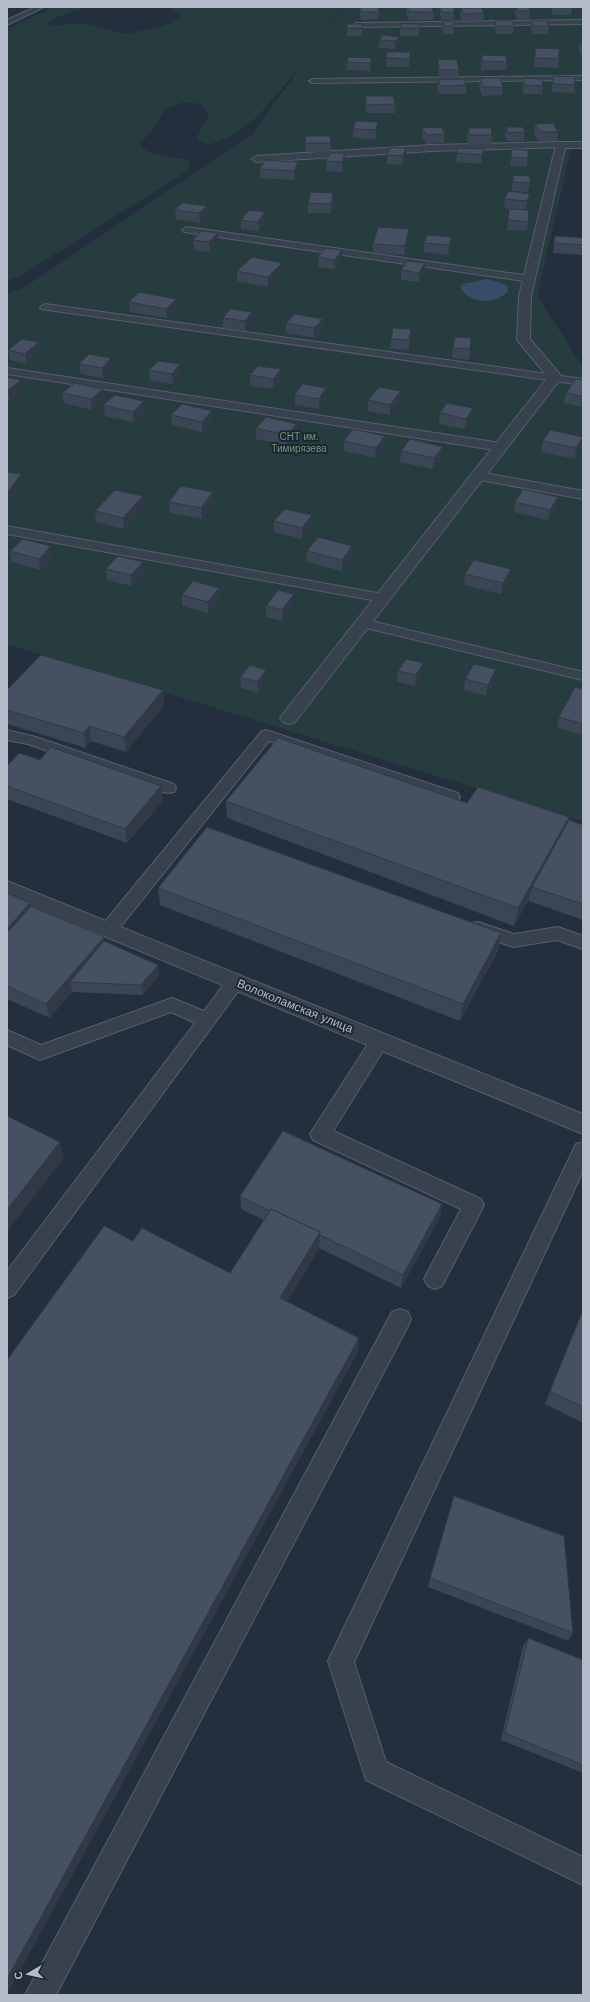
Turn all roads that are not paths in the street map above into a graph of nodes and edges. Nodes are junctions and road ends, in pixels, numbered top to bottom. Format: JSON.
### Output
{"nodes":[{"id":1,"x":41,"y":7,"type":"edge"},
{"id":2,"x":583,"y":22,"type":"edge"},
{"id":3,"x":7,"y":23,"type":"edge"},
{"id":4,"x":357,"y":24,"type":"edge"},
{"id":5,"x":583,"y":78,"type":"edge"},
{"id":6,"x":313,"y":81,"type":"dead end"},
{"id":7,"x":583,"y":145,"type":"edge"},
{"id":8,"x":561,"y":146,"type":"junction"},
{"id":9,"x":256,"y":159,"type":"dead end"},
{"id":10,"x":187,"y":230,"type":"dead end"},
{"id":11,"x":530,"y":279,"type":"junction"},
{"id":12,"x":45,"y":307,"type":"dead end"},
{"id":13,"x":7,"y":371,"type":"edge"},
{"id":14,"x":555,"y":377,"type":"junction"},
{"id":15,"x":583,"y":382,"type":"edge"},
{"id":16,"x":501,"y":447,"type":"junction"},
{"id":17,"x":479,"y":476,"type":"junction"},
{"id":18,"x":583,"y":495,"type":"edge"},
{"id":19,"x":7,"y":530,"type":"edge"},
{"id":20,"x":383,"y":598,"type":"junction"},
{"id":21,"x":364,"y":623,"type":"junction"},
{"id":22,"x":583,"y":676,"type":"edge"},
{"id":23,"x":289,"y":718,"type":"dead end"},
{"id":24,"x":7,"y":735,"type":"edge"},
{"id":25,"x":168,"y":788,"type":"dead end"},
{"id":26,"x":452,"y":797,"type":"edge"},
{"id":27,"x":7,"y":888,"type":"edge"},
{"id":28,"x":461,"y":922,"type":"edge"},
{"id":29,"x":109,"y":929,"type":"junction"},
{"id":30,"x":583,"y":942,"type":"edge"},
{"id":31,"x":236,"y":981,"type":"junction"},
{"id":32,"x":207,"y":1020,"type":"junction"},
{"id":33,"x":7,"y":1037,"type":"edge"},
{"id":34,"x":380,"y":1040,"type":"junction"},
{"id":35,"x":583,"y":1124,"type":"edge"},
{"id":36,"x":583,"y":1150,"type":"edge"},
{"id":37,"x":435,"y":1280,"type":"dead end"},
{"id":38,"x":7,"y":1288,"type":"edge"},
{"id":39,"x":400,"y":1319,"type":"dead end"},
{"id":40,"x":583,"y":1871,"type":"edge"},
{"id":41,"x":40,"y":1995,"type":"edge"}],
"edges":[{"from":1,"to":3,"type":"lane"},
{"from":2,"to":4,"type":"lane"},
{"from":5,"to":6,"type":"lane"},
{"from":7,"to":8,"type":"street"},
{"from":8,"to":9,"type":"lane"},
{"from":8,"to":11,"type":"street"},
{"from":10,"to":11,"type":"lane"},
{"from":11,"to":14,"type":"street"},
{"from":12,"to":14,"type":"lane"},
{"from":13,"to":16,"type":"lane"},
{"from":14,"to":15,"type":"lane"},
{"from":14,"to":16,"type":"street"},
{"from":16,"to":17,"type":"street"},
{"from":17,"to":18,"type":"lane"},
{"from":17,"to":20,"type":"street"},
{"from":19,"to":20,"type":"lane"},
{"from":20,"to":21,"type":"street"},
{"from":21,"to":22,"type":"lane"},
{"from":21,"to":23,"type":"street"},
{"from":24,"to":25,"type":"lane"},
{"from":26,"to":29,"type":"lane"},
{"from":27,"to":29,"type":"street","name":"Волоколамская улица"},
{"from":28,"to":30,"type":"lane"},
{"from":29,"to":31,"type":"street","name":"Волоколамская улица"},
{"from":31,"to":32,"type":"lane"},
{"from":31,"to":34,"type":"street","name":"Волоколамская улица"},
{"from":32,"to":33,"type":"lane"},
{"from":32,"to":38,"type":"lane"},
{"from":34,"to":35,"type":"street","name":"Волоколамская улица"},
{"from":34,"to":37,"type":"lane"},
{"from":36,"to":40,"type":"lane"},
{"from":39,"to":41,"type":"lane"}]}
